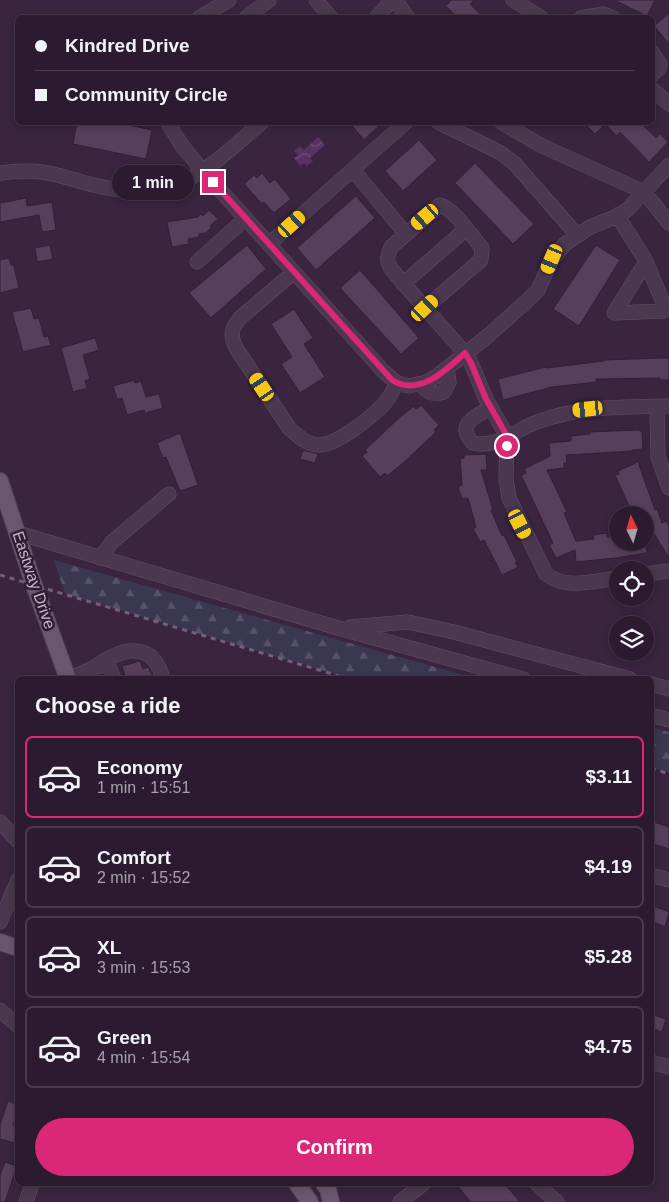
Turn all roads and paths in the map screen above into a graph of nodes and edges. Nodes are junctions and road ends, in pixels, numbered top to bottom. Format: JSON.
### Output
{"nodes":[{"id":1,"x":229,"y":0,"type":"edge"},
{"id":2,"x":269,"y":0,"type":"edge"},
{"id":3,"x":316,"y":0,"type":"edge"},
{"id":4,"x":393,"y":0,"type":"edge"},
{"id":5,"x":514,"y":1,"type":"edge"},
{"id":6,"x":204,"y":15,"type":"edge"},
{"id":7,"x":250,"y":15,"type":"edge"},
{"id":8,"x":328,"y":15,"type":"edge"},
{"id":9,"x":379,"y":15,"type":"edge"},
{"id":10,"x":406,"y":15,"type":"edge"},
{"id":11,"x":520,"y":15,"type":"edge"},
{"id":12,"x":537,"y":15,"type":"edge"},
{"id":13,"x":655,"y":56,"type":"edge"},
{"id":14,"x":655,"y":72,"type":"edge"},
{"id":15,"x":655,"y":92,"type":"edge"},
{"id":16,"x":669,"y":104,"type":"edge"},
{"id":17,"x":169,"y":125,"type":"edge"},
{"id":18,"x":258,"y":125,"type":"edge"},
{"id":19,"x":403,"y":125,"type":"edge"},
{"id":20,"x":444,"y":125,"type":"edge"},
{"id":21,"x":506,"y":125,"type":"edge"},
{"id":22,"x":669,"y":165,"type":"edge"},
{"id":23,"x":202,"y":170,"type":"junction"},
{"id":24,"x":353,"y":170,"type":"junction"},
{"id":25,"x":0,"y":173,"type":"edge"},
{"id":26,"x":644,"y":192,"type":"junction"},
{"id":27,"x":617,"y":216,"type":"junction"},
{"id":28,"x":246,"y":218,"type":"junction"},
{"id":29,"x":669,"y":223,"type":"edge"},
{"id":30,"x":466,"y":229,"type":"junction"},
{"id":31,"x":406,"y":234,"type":"junction"},
{"id":32,"x":577,"y":235,"type":"junction"},
{"id":33,"x":269,"y":244,"type":"junction"},
{"id":34,"x":197,"y":262,"type":"dead end"},
{"id":35,"x":646,"y":262,"type":"dead end"},
{"id":36,"x":294,"y":272,"type":"junction"},
{"id":37,"x":403,"y":284,"type":"junction"},
{"id":38,"x":425,"y":308,"type":"junction"},
{"id":39,"x":465,"y":353,"type":"junction"},
{"id":40,"x":397,"y":383,"type":"junction"},
{"id":41,"x":663,"y":407,"type":"edge"},
{"id":42,"x":491,"y":408,"type":"junction"},
{"id":43,"x":507,"y":436,"type":"junction"},
{"id":44,"x":0,"y":481,"type":"edge"},
{"id":45,"x":669,"y":488,"type":"edge"},
{"id":46,"x":169,"y":494,"type":"dead end"},
{"id":47,"x":18,"y":533,"type":"junction"},
{"id":48,"x":100,"y":558,"type":"junction"},
{"id":49,"x":669,"y":571,"type":"edge"},
{"id":50,"x":654,"y":573,"type":"edge"},
{"id":51,"x":609,"y":579,"type":"edge"},
{"id":52,"x":342,"y":628,"type":"junction"},
{"id":53,"x":95,"y":667,"type":"junction"},
{"id":54,"x":68,"y":676,"type":"edge"},
{"id":55,"x":76,"y":676,"type":"edge"},
{"id":56,"x":113,"y":676,"type":"edge"},
{"id":57,"x":162,"y":676,"type":"edge"},
{"id":58,"x":512,"y":676,"type":"edge"},
{"id":59,"x":619,"y":676,"type":"edge"},
{"id":60,"x":654,"y":685,"type":"edge"},
{"id":61,"x":669,"y":689,"type":"edge"},
{"id":62,"x":654,"y":715,"type":"edge"},
{"id":63,"x":669,"y":720,"type":"edge"},
{"id":64,"x":0,"y":822,"type":"edge"},
{"id":65,"x":15,"y":838,"type":"edge"},
{"id":66,"x":654,"y":876,"type":"edge"},
{"id":67,"x":669,"y":880,"type":"edge"},
{"id":68,"x":15,"y":886,"type":"edge"},
{"id":69,"x":1,"y":915,"type":"edge"},
{"id":70,"x":0,"y":942,"type":"edge"},
{"id":71,"x":15,"y":947,"type":"edge"},
{"id":72,"x":654,"y":1063,"type":"edge"},
{"id":73,"x":669,"y":1067,"type":"edge"},
{"id":74,"x":31,"y":1186,"type":"edge"},
{"id":75,"x":299,"y":1186,"type":"edge"},
{"id":76,"x":326,"y":1186,"type":"edge"},
{"id":77,"x":421,"y":1186,"type":"edge"},
{"id":78,"x":539,"y":1186,"type":"edge"},
{"id":79,"x":26,"y":1202,"type":"edge"},
{"id":80,"x":310,"y":1202,"type":"edge"},
{"id":81,"x":331,"y":1202,"type":"edge"},
{"id":82,"x":401,"y":1202,"type":"edge"},
{"id":83,"x":557,"y":1202,"type":"edge"}],
"edges":[{"from":1,"to":6,"type":"street"},
{"from":2,"to":7,"type":"street"},
{"from":3,"to":8,"type":"street"},
{"from":4,"to":9,"type":"street"},
{"from":4,"to":10,"type":"street"},
{"from":5,"to":11,"type":"street"},
{"from":5,"to":12,"type":"street"},
{"from":13,"to":14,"type":"street"},
{"from":15,"to":16,"type":"street"},
{"from":17,"to":23,"type":"street"},
{"from":18,"to":23,"type":"street"},
{"from":19,"to":24,"type":"street"},
{"from":20,"to":32,"type":"street"},
{"from":21,"to":26,"type":"street"},
{"from":22,"to":26,"type":"street"},
{"from":23,"to":25,"type":"street"},
{"from":23,"to":28,"type":"street"},
{"from":24,"to":31,"type":"street"},
{"from":24,"to":33,"type":"street"},
{"from":26,"to":27,"type":"street"},
{"from":26,"to":29,"type":"street"},
{"from":27,"to":32,"type":"street"},
{"from":27,"to":35,"type":"street"},
{"from":28,"to":33,"type":"street"},
{"from":28,"to":34,"type":"street"},
{"from":30,"to":31,"type":"street"},
{"from":30,"to":37,"type":"street"},
{"from":30,"to":38,"type":"street"},
{"from":31,"to":37,"type":"street"},
{"from":32,"to":39,"type":"street"},
{"from":33,"to":36,"type":"street"},
{"from":36,"to":40,"type":"street"},
{"from":36,"to":40,"type":"street"},
{"from":37,"to":38,"type":"street"},
{"from":38,"to":39,"type":"street"},
{"from":39,"to":40,"type":"street"},
{"from":39,"to":42,"type":"street"},
{"from":41,"to":43,"type":"street"},
{"from":41,"to":45,"type":"street"},
{"from":42,"to":43,"type":"street"},
{"from":42,"to":43,"type":"street"},
{"from":43,"to":51,"type":"street"},
{"from":44,"to":47,"type":"main road","name":"Eastway Drive"},
{"from":46,"to":48,"type":"street"},
{"from":47,"to":48,"type":"street"},
{"from":47,"to":54,"type":"main road","name":"Eastway Drive"},
{"from":48,"to":52,"type":"street"},
{"from":49,"to":50,"type":"street"},
{"from":52,"to":58,"type":"street"},
{"from":52,"to":59,"type":"street"},
{"from":53,"to":55,"type":"street"},
{"from":53,"to":56,"type":"street"},
{"from":53,"to":57,"type":"street"},
{"from":60,"to":61,"type":"street"},
{"from":62,"to":63,"type":"street"},
{"from":64,"to":65,"type":"street"},
{"from":66,"to":67,"type":"street"},
{"from":68,"to":69,"type":"street"},
{"from":70,"to":71,"type":"main road"},
{"from":72,"to":73,"type":"street"},
{"from":74,"to":79,"type":"street"},
{"from":75,"to":80,"type":"main road"},
{"from":76,"to":81,"type":"main road"},
{"from":77,"to":82,"type":"street"},
{"from":78,"to":83,"type":"street"}]}
